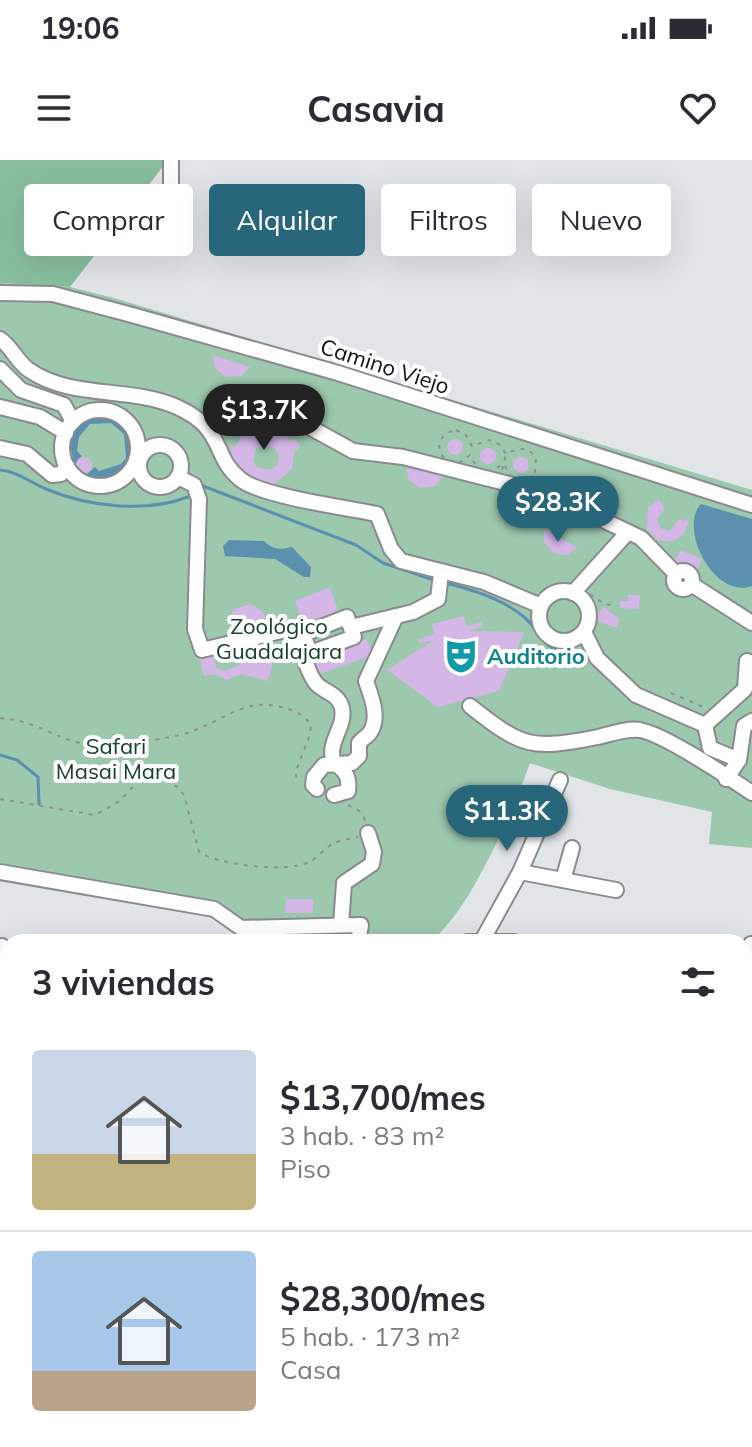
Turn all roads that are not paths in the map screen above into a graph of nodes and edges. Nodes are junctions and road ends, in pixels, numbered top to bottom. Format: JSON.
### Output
{"nodes":[{"id":1,"x":171,"y":160,"type":"edge"},
{"id":2,"x":171,"y":184,"type":"edge"},
{"id":3,"x":0,"y":293,"type":"edge"},
{"id":4,"x":0,"y":339,"type":"edge"},
{"id":5,"x":0,"y":369,"type":"edge"},
{"id":6,"x":0,"y":407,"type":"edge"},
{"id":7,"x":209,"y":426,"type":"junction"},
{"id":8,"x":69,"y":427,"type":"junction"},
{"id":9,"x":0,"y":448,"type":"edge"},
{"id":10,"x":138,"y":460,"type":"junction"},
{"id":11,"x":67,"y":466,"type":"junction"},
{"id":12,"x":178,"y":477,"type":"junction"},
{"id":13,"x":752,"y":505,"type":"edge"},
{"id":14,"x":628,"y":532,"type":"junction"},
{"id":15,"x":441,"y":573,"type":"junction"},
{"id":16,"x":584,"y":594,"type":"junction"},
{"id":17,"x":541,"y":606,"type":"junction"},
{"id":18,"x":396,"y":616,"type":"junction"},
{"id":19,"x":752,"y":623,"type":"edge"},
{"id":20,"x":584,"y":632,"type":"junction"},
{"id":21,"x":304,"y":645,"type":"junction"},
{"id":22,"x":752,"y":663,"type":"edge"},
{"id":23,"x":470,"y":706,"type":"dead end"},
{"id":24,"x":752,"y":721,"type":"edge"},
{"id":25,"x":705,"y":725,"type":"junction"},
{"id":26,"x":739,"y":760,"type":"junction"},
{"id":27,"x":334,"y":763,"type":"junction"},
{"id":28,"x":726,"y":779,"type":"junction"},
{"id":29,"x":560,"y":780,"type":"dead end"},
{"id":30,"x":311,"y":789,"type":"road end"},
{"id":31,"x":752,"y":793,"type":"edge"},
{"id":32,"x":338,"y":799,"type":"road end"},
{"id":33,"x":368,"y":833,"type":"road end"},
{"id":34,"x":572,"y":848,"type":"dead end"},
{"id":35,"x":0,"y":872,"type":"edge"},
{"id":36,"x":520,"y":872,"type":"junction"},
{"id":37,"x":563,"y":880,"type":"junction"},
{"id":38,"x":616,"y":890,"type":"dead end"},
{"id":39,"x":341,"y":925,"type":"junction"},
{"id":40,"x":359,"y":934,"type":"edge"},
{"id":41,"x":486,"y":934,"type":"edge"}],
"edges":[{"from":1,"to":2,"type":"street"},
{"from":3,"to":13,"type":"street","name":"Camino Viejo"},
{"from":4,"to":7,"type":"street"},
{"from":5,"to":8,"type":"street"},
{"from":6,"to":8,"type":"street"},
{"from":7,"to":14,"type":"street"},
{"from":7,"to":15,"type":"street"},
{"from":8,"to":10,"type":"street"},
{"from":8,"to":11,"type":"street"},
{"from":9,"to":11,"type":"street"},
{"from":10,"to":11,"type":"street"},
{"from":10,"to":12,"type":"street"},
{"from":10,"to":12,"type":"street"},
{"from":12,"to":21,"type":"street"},
{"from":14,"to":16,"type":"street"},
{"from":14,"to":19,"type":"street"},
{"from":15,"to":17,"type":"street"},
{"from":15,"to":18,"type":"street"},
{"from":16,"to":17,"type":"street"},
{"from":16,"to":20,"type":"street"},
{"from":17,"to":20,"type":"street"},
{"from":18,"to":21,"type":"street"},
{"from":18,"to":27,"type":"street"},
{"from":20,"to":25,"type":"street"},
{"from":21,"to":27,"type":"street"},
{"from":22,"to":25,"type":"street"},
{"from":23,"to":28,"type":"street"},
{"from":24,"to":26,"type":"street"},
{"from":25,"to":26,"type":"street"},
{"from":26,"to":28,"type":"street"},
{"from":27,"to":30,"type":"street"},
{"from":27,"to":32,"type":"street"},
{"from":28,"to":31,"type":"street"},
{"from":29,"to":36,"type":"street"},
{"from":33,"to":39,"type":"street"},
{"from":34,"to":37,"type":"street"},
{"from":35,"to":39,"type":"street"},
{"from":36,"to":37,"type":"street"},
{"from":36,"to":41,"type":"street"},
{"from":37,"to":38,"type":"street"},
{"from":39,"to":40,"type":"street"}]}
